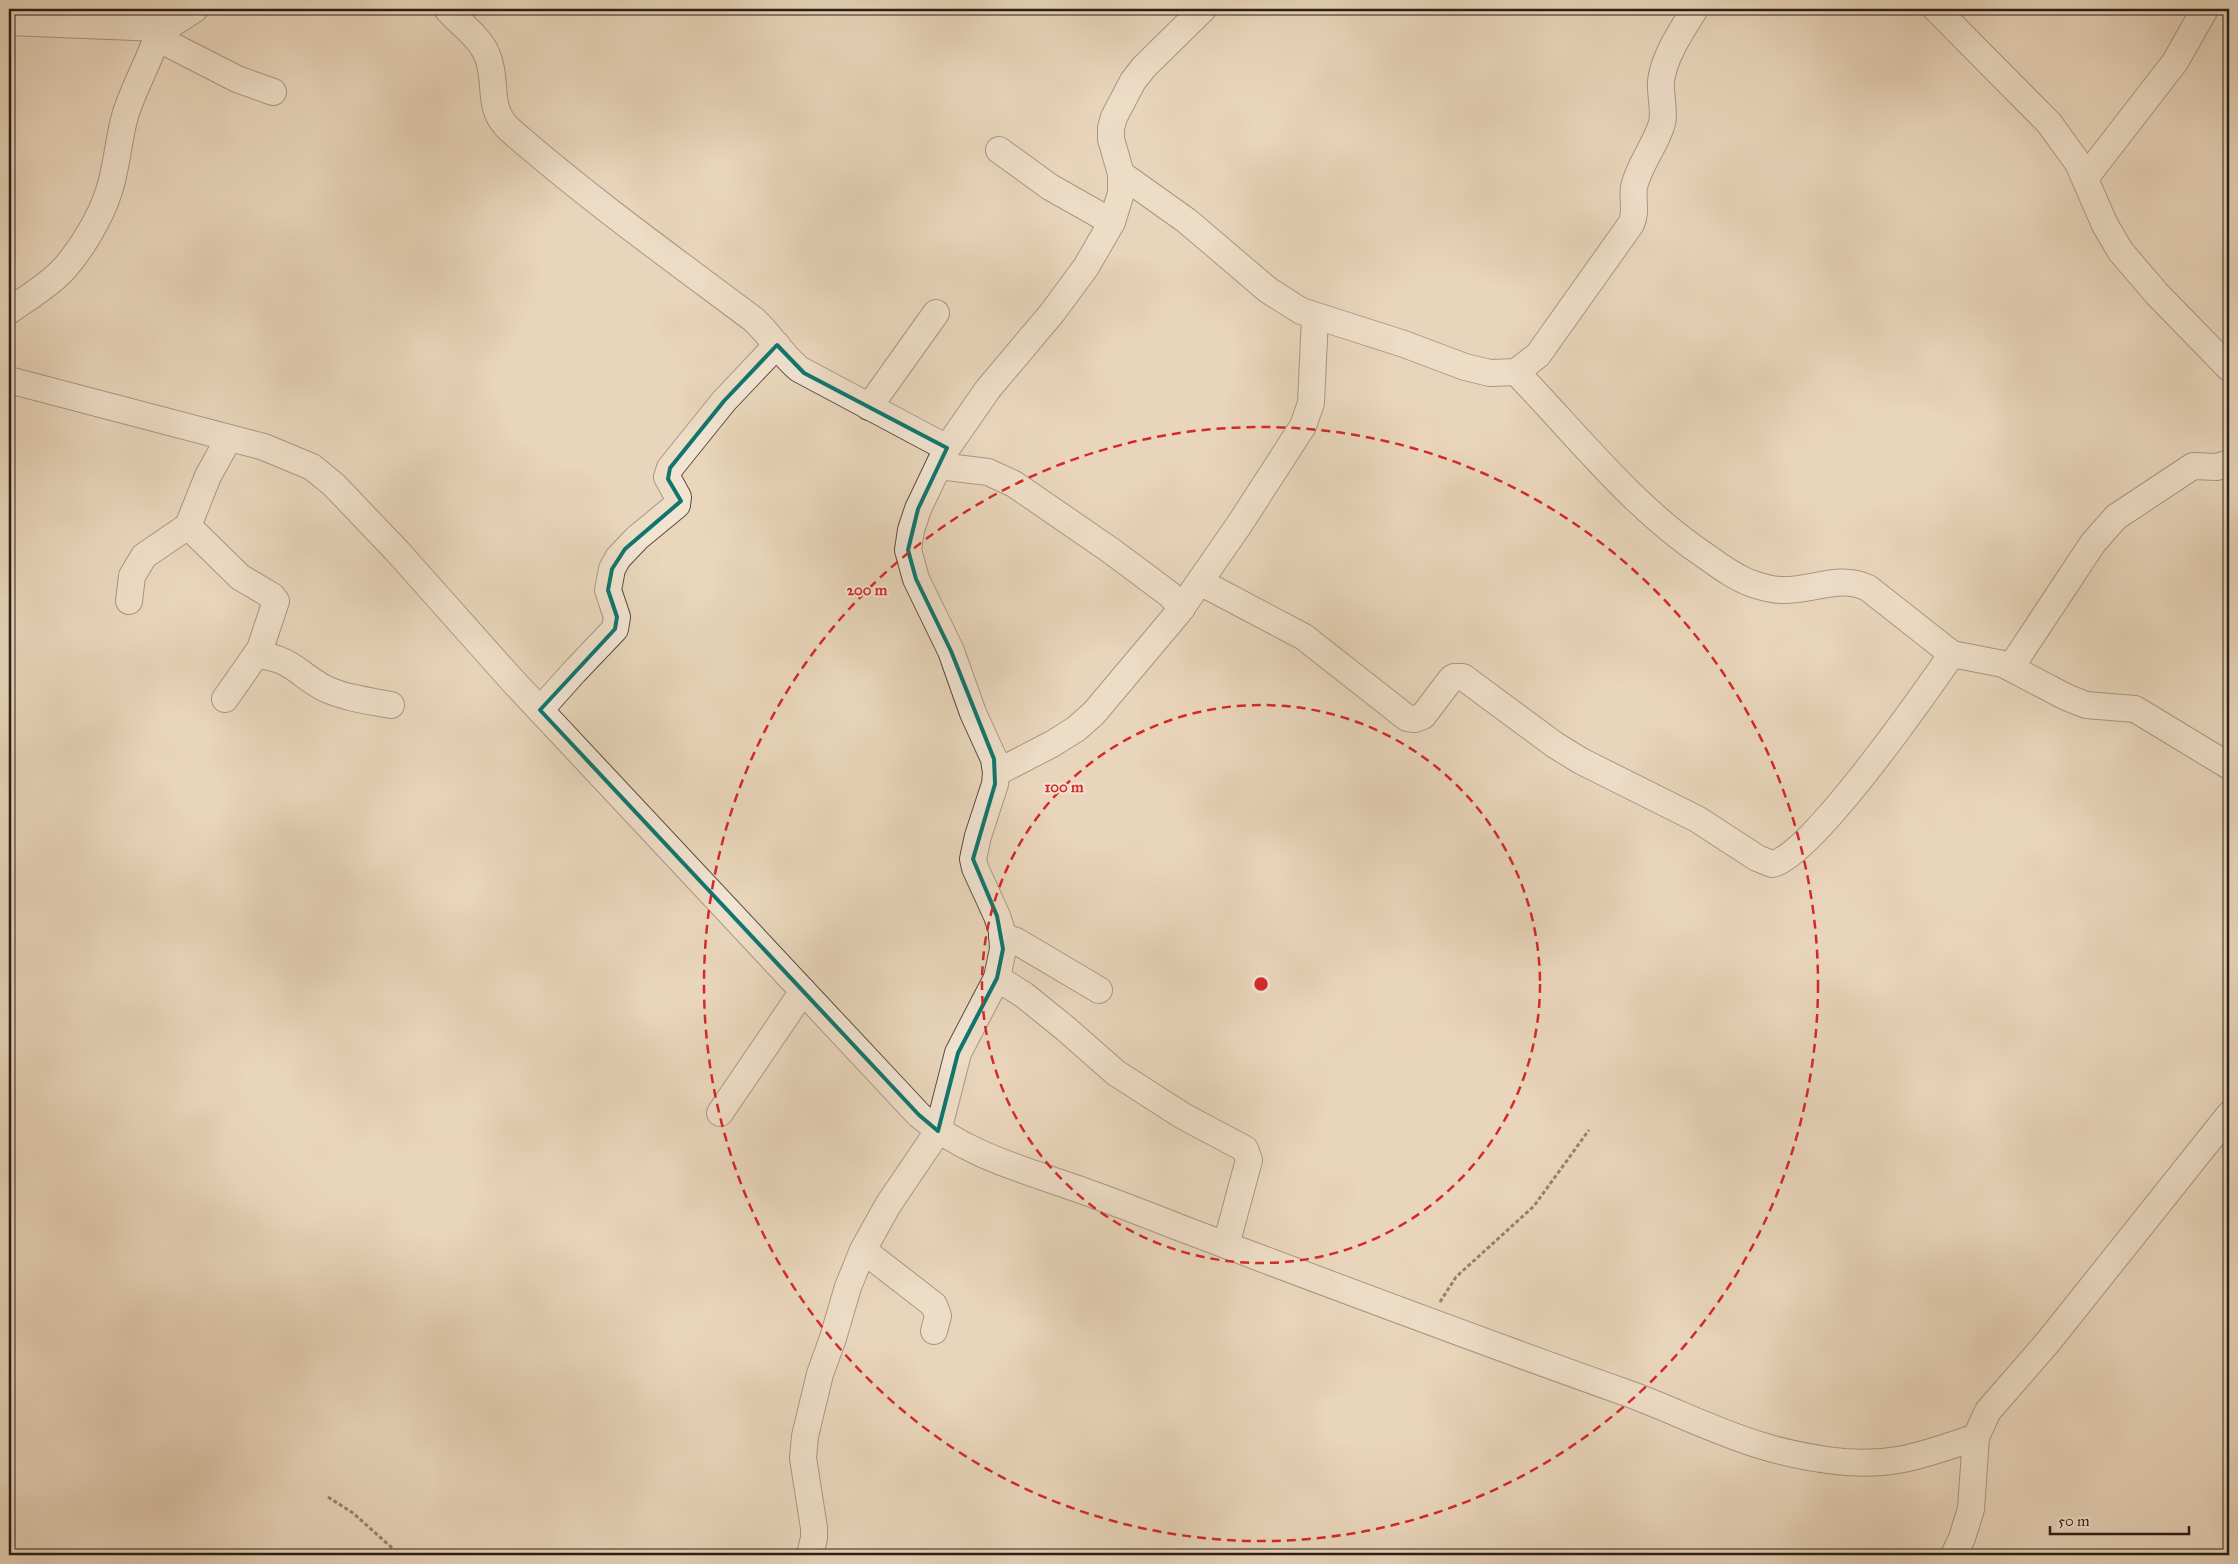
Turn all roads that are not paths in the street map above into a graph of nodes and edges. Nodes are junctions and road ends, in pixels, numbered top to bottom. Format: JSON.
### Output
{"nodes":[{"id":1,"x":195,"y":9,"type":"edge"},
{"id":2,"x":446,"y":9,"type":"edge"},
{"id":3,"x":1203,"y":9,"type":"edge"},
{"id":4,"x":1695,"y":9,"type":"edge"},
{"id":5,"x":1936,"y":9,"type":"edge"},
{"id":6,"x":2205,"y":9,"type":"edge"},
{"id":7,"x":9,"y":22,"type":"edge"},
{"id":8,"x":159,"y":33,"type":"junction"},
{"id":9,"x":273,"y":92,"type":"dead end"},
{"id":10,"x":1000,"y":150,"type":"dead end"},
{"id":11,"x":1121,"y":174,"type":"junction"},
{"id":12,"x":2086,"y":178,"type":"junction"},
{"id":13,"x":1112,"y":222,"type":"junction"},
{"id":14,"x":9,"y":311,"type":"edge"},
{"id":15,"x":936,"y":313,"type":"dead end"},
{"id":16,"x":1315,"y":317,"type":"junction"},
{"id":17,"x":777,"y":345,"type":"junction"},
{"id":18,"x":2229,"y":368,"type":"edge"},
{"id":19,"x":1516,"y":372,"type":"junction"},
{"id":20,"x":9,"y":380,"type":"edge"},
{"id":21,"x":869,"y":407,"type":"junction"},
{"id":22,"x":229,"y":438,"type":"junction"},
{"id":23,"x":943,"y":457,"type":"junction"},
{"id":24,"x":2229,"y":463,"type":"edge"},
{"id":25,"x":188,"y":526,"type":"junction"},
{"id":26,"x":1200,"y":582,"type":"junction"},
{"id":27,"x":129,"y":601,"type":"dead end"},
{"id":28,"x":1182,"y":608,"type":"junction"},
{"id":29,"x":1952,"y":654,"type":"junction"},
{"id":30,"x":256,"y":655,"type":"junction"},
{"id":31,"x":2011,"y":667,"type":"junction"},
{"id":32,"x":226,"y":699,"type":"dead end"},
{"id":33,"x":391,"y":705,"type":"dead end"},
{"id":34,"x":540,"y":710,"type":"junction"},
{"id":35,"x":2229,"y":766,"type":"edge"},
{"id":36,"x":996,"y":773,"type":"junction"},
{"id":37,"x":1002,"y":936,"type":"junction"},
{"id":38,"x":997,"y":978,"type":"junction"},
{"id":39,"x":1099,"y":990,"type":"dead end"},
{"id":40,"x":803,"y":991,"type":"junction"},
{"id":41,"x":720,"y":1113,"type":"dead end"},
{"id":42,"x":2229,"y":1115,"type":"edge"},
{"id":43,"x":938,"y":1132,"type":"junction"},
{"id":44,"x":1226,"y":1245,"type":"junction"},
{"id":45,"x":863,"y":1250,"type":"junction"},
{"id":46,"x":934,"y":1331,"type":"dead end"},
{"id":47,"x":1976,"y":1437,"type":"junction"},
{"id":48,"x":810,"y":1555,"type":"edge"},
{"id":49,"x":1954,"y":1555,"type":"edge"}],
"edges":[{"from":1,"to":8,"type":"street"},
{"from":2,"to":17,"type":"street"},
{"from":3,"to":11,"type":"street"},
{"from":4,"to":19,"type":"street"},
{"from":5,"to":12,"type":"street"},
{"from":6,"to":12,"type":"street"},
{"from":7,"to":8,"type":"street"},
{"from":8,"to":9,"type":"street"},
{"from":8,"to":14,"type":"street"},
{"from":10,"to":13,"type":"street"},
{"from":11,"to":13,"type":"street"},
{"from":11,"to":16,"type":"street"},
{"from":12,"to":18,"type":"street"},
{"from":13,"to":23,"type":"street"},
{"from":15,"to":21,"type":"street"},
{"from":16,"to":19,"type":"street"},
{"from":16,"to":26,"type":"street"},
{"from":17,"to":21,"type":"street"},
{"from":17,"to":34,"type":"street"},
{"from":19,"to":29,"type":"street"},
{"from":20,"to":22,"type":"street"},
{"from":21,"to":23,"type":"street"},
{"from":22,"to":25,"type":"street"},
{"from":22,"to":34,"type":"street"},
{"from":23,"to":28,"type":"street"},
{"from":23,"to":36,"type":"street"},
{"from":24,"to":31,"type":"street"},
{"from":25,"to":27,"type":"street"},
{"from":25,"to":30,"type":"street"},
{"from":26,"to":28,"type":"street"},
{"from":26,"to":29,"type":"street"},
{"from":28,"to":36,"type":"street"},
{"from":29,"to":31,"type":"street"},
{"from":30,"to":32,"type":"street"},
{"from":30,"to":33,"type":"street"},
{"from":31,"to":35,"type":"street"},
{"from":34,"to":40,"type":"street"},
{"from":36,"to":37,"type":"street"},
{"from":37,"to":38,"type":"street"},
{"from":37,"to":39,"type":"street"},
{"from":38,"to":43,"type":"street"},
{"from":38,"to":44,"type":"street"},
{"from":40,"to":41,"type":"street"},
{"from":40,"to":43,"type":"street"},
{"from":42,"to":47,"type":"street"},
{"from":43,"to":44,"type":"street"},
{"from":43,"to":45,"type":"street"},
{"from":44,"to":47,"type":"street"},
{"from":45,"to":46,"type":"street"},
{"from":45,"to":48,"type":"street"},
{"from":47,"to":49,"type":"street"}]}
